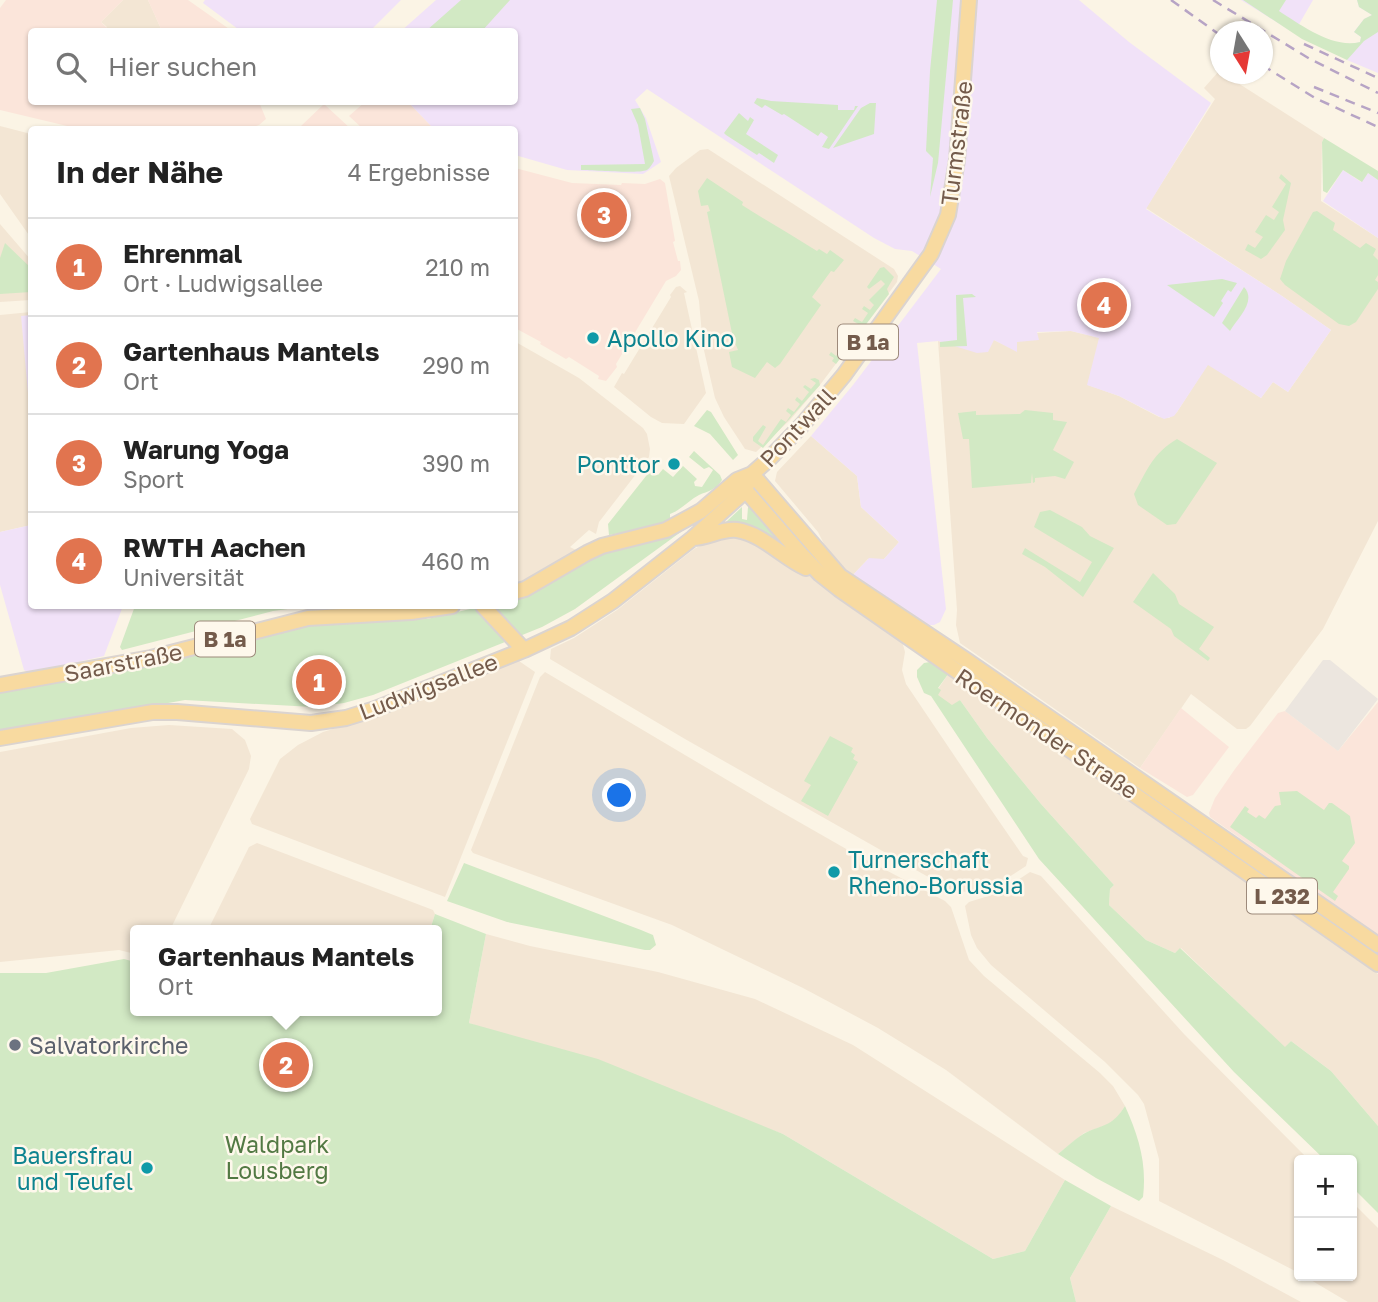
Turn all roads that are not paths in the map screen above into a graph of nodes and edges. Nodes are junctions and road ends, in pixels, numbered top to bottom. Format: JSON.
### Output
{"nodes":[{"id":1,"x":970,"y":0,"type":"edge"},
{"id":2,"x":914,"y":277,"type":"joint"},
{"id":3,"x":752,"y":474,"type":"junction"},
{"id":4,"x":741,"y":486,"type":"junction"},
{"id":5,"x":693,"y":538,"type":"junction"},
{"id":6,"x":820,"y":574,"type":"junction"},
{"id":7,"x":518,"y":591,"type":"edge"},
{"id":8,"x":432,"y":609,"type":"edge"},
{"id":9,"x":485,"y":609,"type":"edge"},
{"id":10,"x":524,"y":650,"type":"junction"},
{"id":11,"x":0,"y":685,"type":"edge"},
{"id":12,"x":0,"y":738,"type":"edge"},
{"id":13,"x":1378,"y":945,"type":"edge"},
{"id":14,"x":1378,"y":964,"type":"edge"}],
"edges":[{"from":1,"to":2,"type":"main road","name":"Turmstraße","number":"B 1a"},
{"from":2,"to":3,"type":"main road","name":"Pontwall","number":"B 1a"},
{"from":3,"to":4,"type":"main road","number":"B 1a"},
{"from":3,"to":13,"type":"main road","name":"Roermonder Straße","number":"L 232"},
{"from":4,"to":5,"type":"main road","name":"Ludwigsallee","number":"B 1a"},
{"from":4,"to":6,"type":"main road","name":"Roermonder Straße","number":"L 232"},
{"from":4,"to":7,"type":"main road","number":"B 1a"},
{"from":5,"to":6,"type":"main road"},
{"from":5,"to":10,"type":"main road","name":"Ludwigsallee","number":"B 1a"},
{"from":6,"to":14,"type":"main road","name":"Roermonder Straße","number":"L 232"},
{"from":8,"to":11,"type":"main road","name":"Saarstraße","number":"B 1a"},
{"from":9,"to":10,"type":"main road"},
{"from":10,"to":12,"type":"main road","name":"Ludwigsallee","number":"B 1a"}]}
